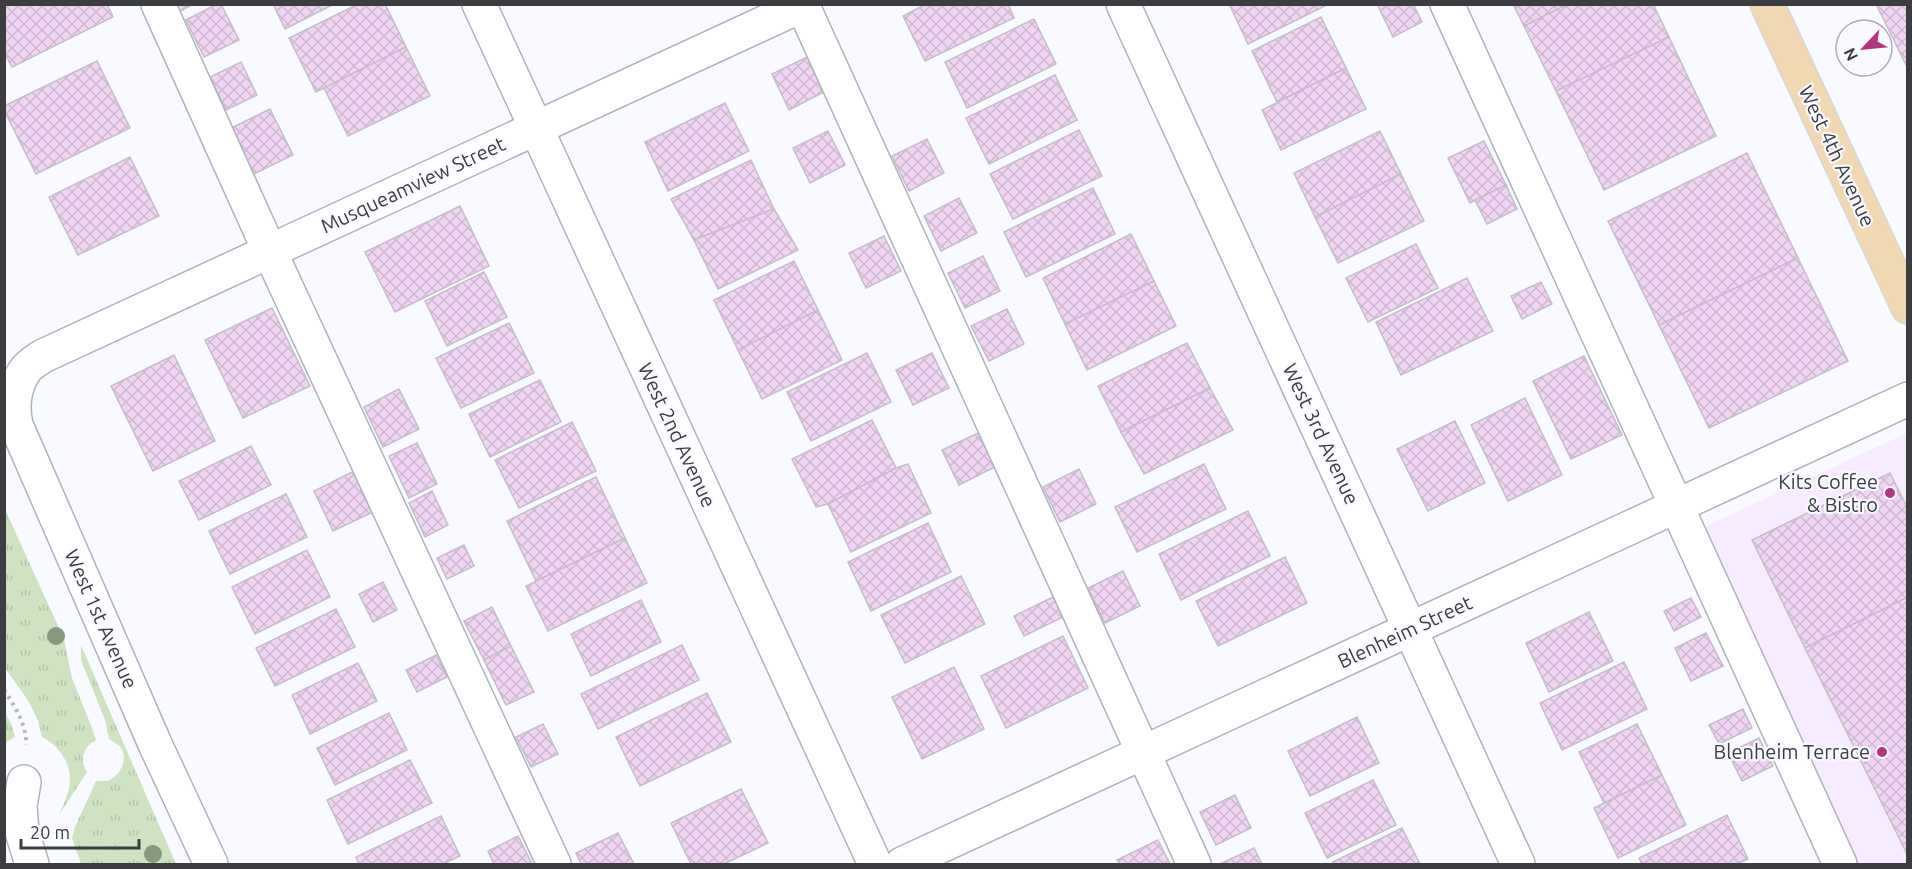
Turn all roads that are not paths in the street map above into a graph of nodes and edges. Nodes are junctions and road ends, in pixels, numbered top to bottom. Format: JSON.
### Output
{"nodes":[{"id":1,"x":158,"y":4,"type":"edge"},
{"id":2,"x":479,"y":4,"type":"edge"},
{"id":3,"x":1123,"y":4,"type":"edge"},
{"id":4,"x":1447,"y":4,"type":"edge"},
{"id":5,"x":1767,"y":4,"type":"edge"},
{"id":6,"x":803,"y":5,"type":"edge"},
{"id":7,"x":536,"y":128,"type":"junction"},
{"id":8,"x":270,"y":252,"type":"junction"},
{"id":9,"x":1908,"y":308,"type":"edge"},
{"id":10,"x":25,"y":370,"type":"joint"},
{"id":11,"x":1908,"y":399,"type":"edge"},
{"id":12,"x":1677,"y":506,"type":"junction"},
{"id":13,"x":1410,"y":630,"type":"junction"},
{"id":14,"x":1144,"y":753,"type":"junction"},
{"id":15,"x":24,"y":782,"type":"road end"},
{"id":16,"x":32,"y":864,"type":"edge"},
{"id":17,"x":211,"y":864,"type":"edge"},
{"id":18,"x":554,"y":864,"type":"edge"},
{"id":19,"x":875,"y":864,"type":"edge"},
{"id":20,"x":902,"y":864,"type":"edge"},
{"id":21,"x":1194,"y":864,"type":"edge"},
{"id":22,"x":1518,"y":864,"type":"edge"},
{"id":23,"x":1840,"y":864,"type":"edge"}],
"edges":[{"from":1,"to":8,"type":"street"},
{"from":2,"to":7,"type":"street","name":"West 2nd Avenue"},
{"from":3,"to":13,"type":"street","name":"West 3rd Avenue"},
{"from":4,"to":12,"type":"street"},
{"from":5,"to":9,"type":"main road","name":"West 4th Avenue"},
{"from":6,"to":7,"type":"street","name":"Musqueamview Street"},
{"from":6,"to":14,"type":"street"},
{"from":7,"to":8,"type":"street","name":"Musqueamview Street"},
{"from":7,"to":19,"type":"street","name":"West 2nd Avenue"},
{"from":8,"to":10,"type":"street","name":"Musqueamview Street"},
{"from":8,"to":18,"type":"street"},
{"from":10,"to":17,"type":"street","name":"West 1st Avenue"},
{"from":11,"to":12,"type":"street","name":"Blenheim Street"},
{"from":12,"to":13,"type":"street","name":"Blenheim Street"},
{"from":12,"to":23,"type":"street"},
{"from":13,"to":14,"type":"street","name":"Blenheim Street"},
{"from":13,"to":22,"type":"street","name":"West 3rd Avenue"},
{"from":14,"to":20,"type":"street","name":"Blenheim Street"},
{"from":14,"to":21,"type":"street"},
{"from":15,"to":16,"type":"street"}]}
